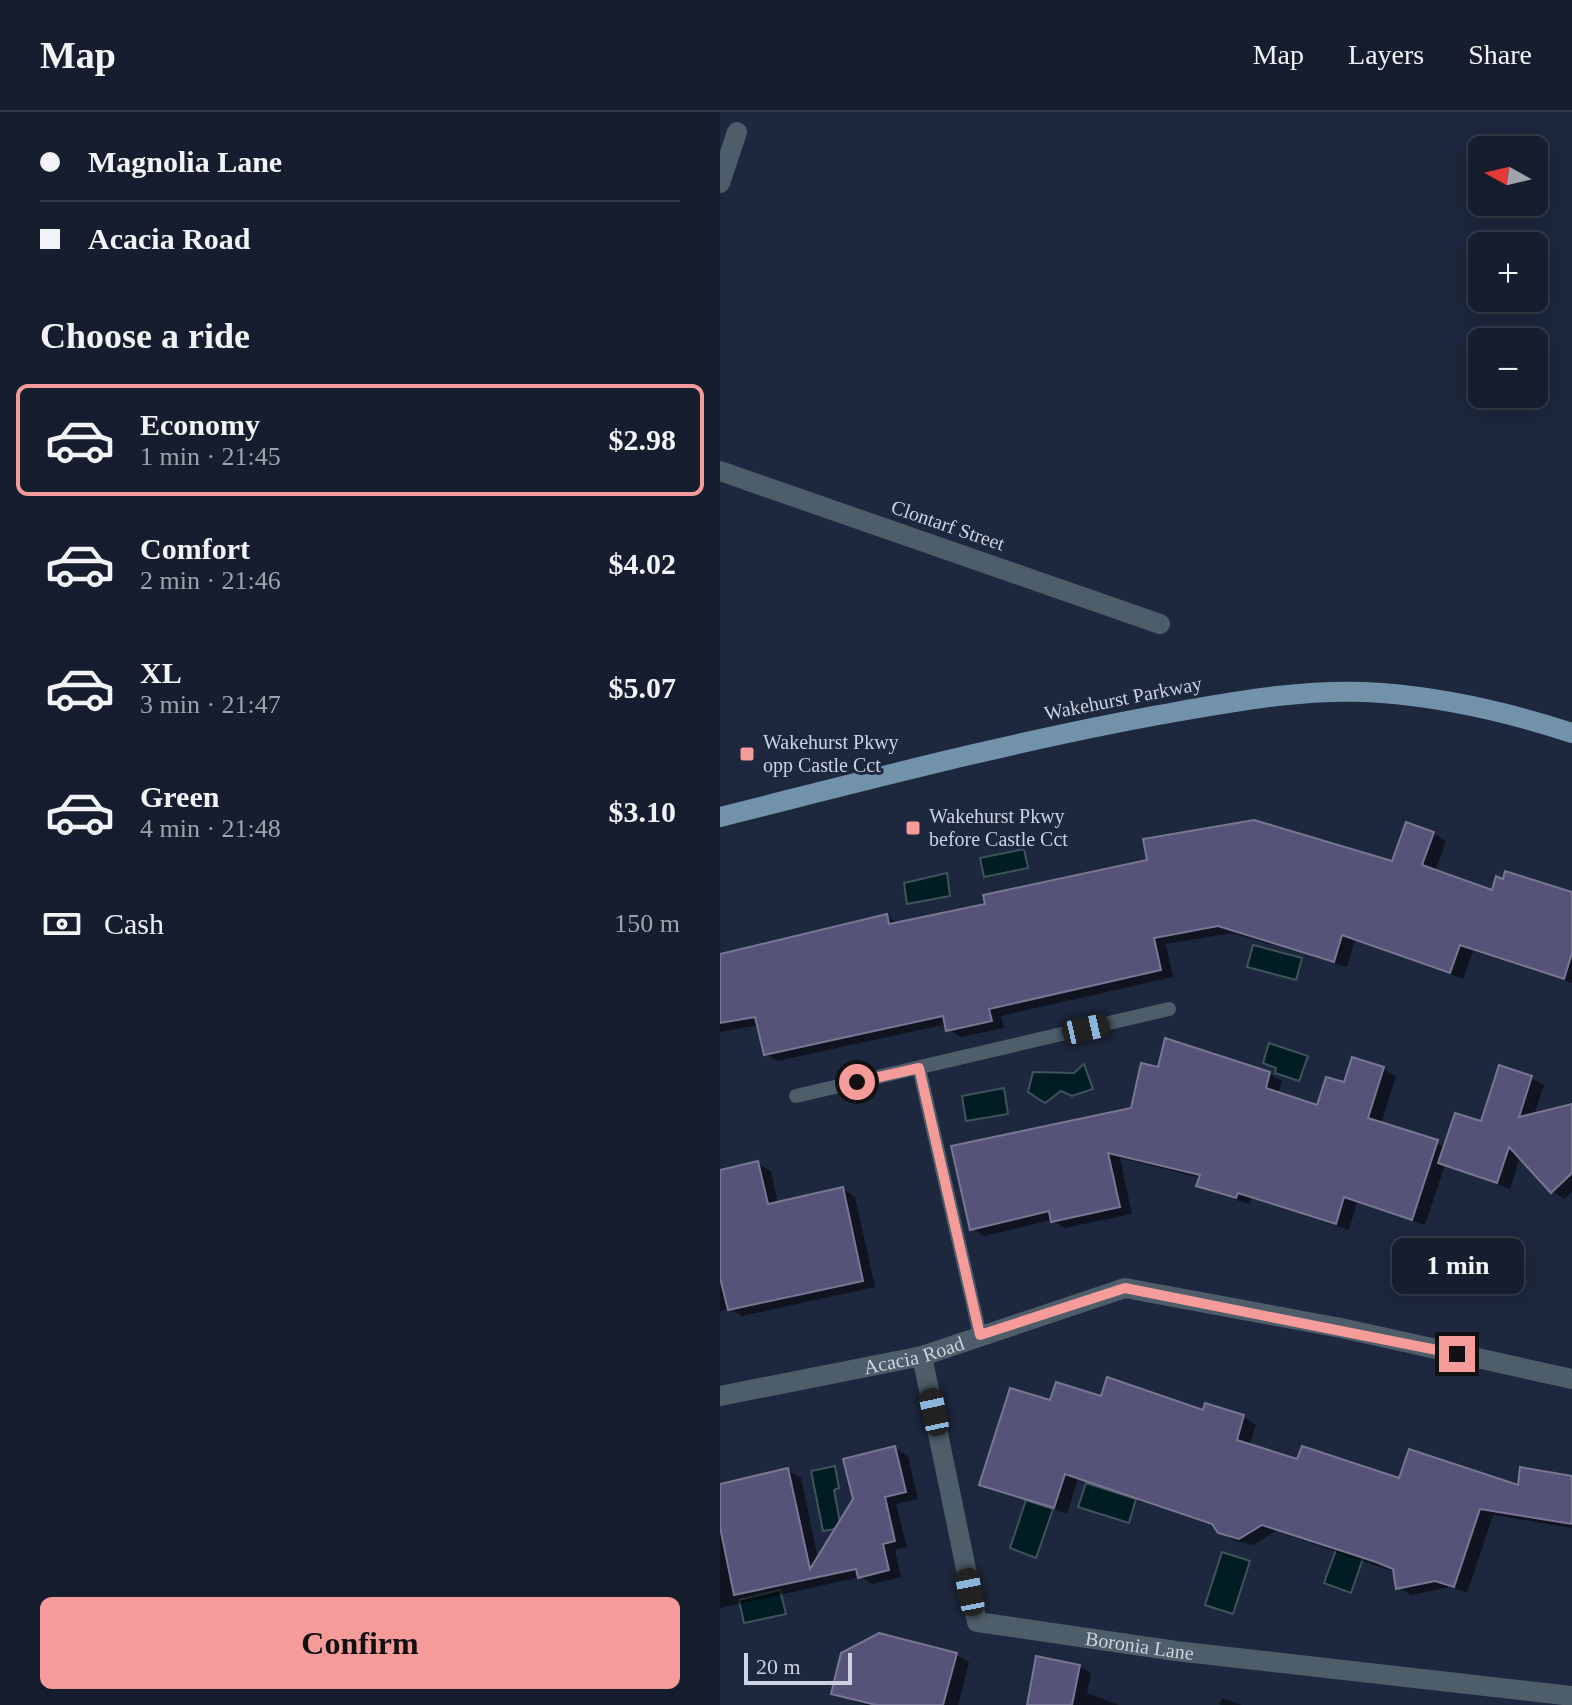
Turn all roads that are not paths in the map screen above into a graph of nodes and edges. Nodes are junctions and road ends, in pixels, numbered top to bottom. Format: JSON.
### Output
{"nodes":[{"id":1,"x":737,"y":132,"type":"dead end"},
{"id":2,"x":720,"y":183,"type":"edge"},
{"id":3,"x":720,"y":471,"type":"edge"},
{"id":4,"x":1160,"y":624,"type":"dead end"},
{"id":5,"x":1572,"y":733,"type":"edge"},
{"id":6,"x":720,"y":817,"type":"edge"},
{"id":7,"x":1169,"y":1009,"type":"dead end"},
{"id":8,"x":919,"y":1068,"type":"junction"},
{"id":9,"x":796,"y":1096,"type":"dead end"},
{"id":10,"x":980,"y":1335,"type":"junction"},
{"id":11,"x":922,"y":1356,"type":"junction"},
{"id":12,"x":1572,"y":1379,"type":"edge"},
{"id":13,"x":720,"y":1396,"type":"edge"},
{"id":14,"x":1572,"y":1696,"type":"edge"}],
"edges":[{"from":1,"to":2,"type":"street"},
{"from":3,"to":4,"type":"street","name":"Clontarf Street"},
{"from":5,"to":6,"type":"main road","name":"Wakehurst Parkway"},
{"from":7,"to":8,"type":"lane"},
{"from":8,"to":9,"type":"lane"},
{"from":8,"to":10,"type":"lane"},
{"from":10,"to":11,"type":"street","name":"Acacia Road"},
{"from":10,"to":12,"type":"street","name":"Acacia Road"},
{"from":11,"to":13,"type":"street","name":"Acacia Road"},
{"from":11,"to":14,"type":"street","name":"Boronia Lane"}]}
